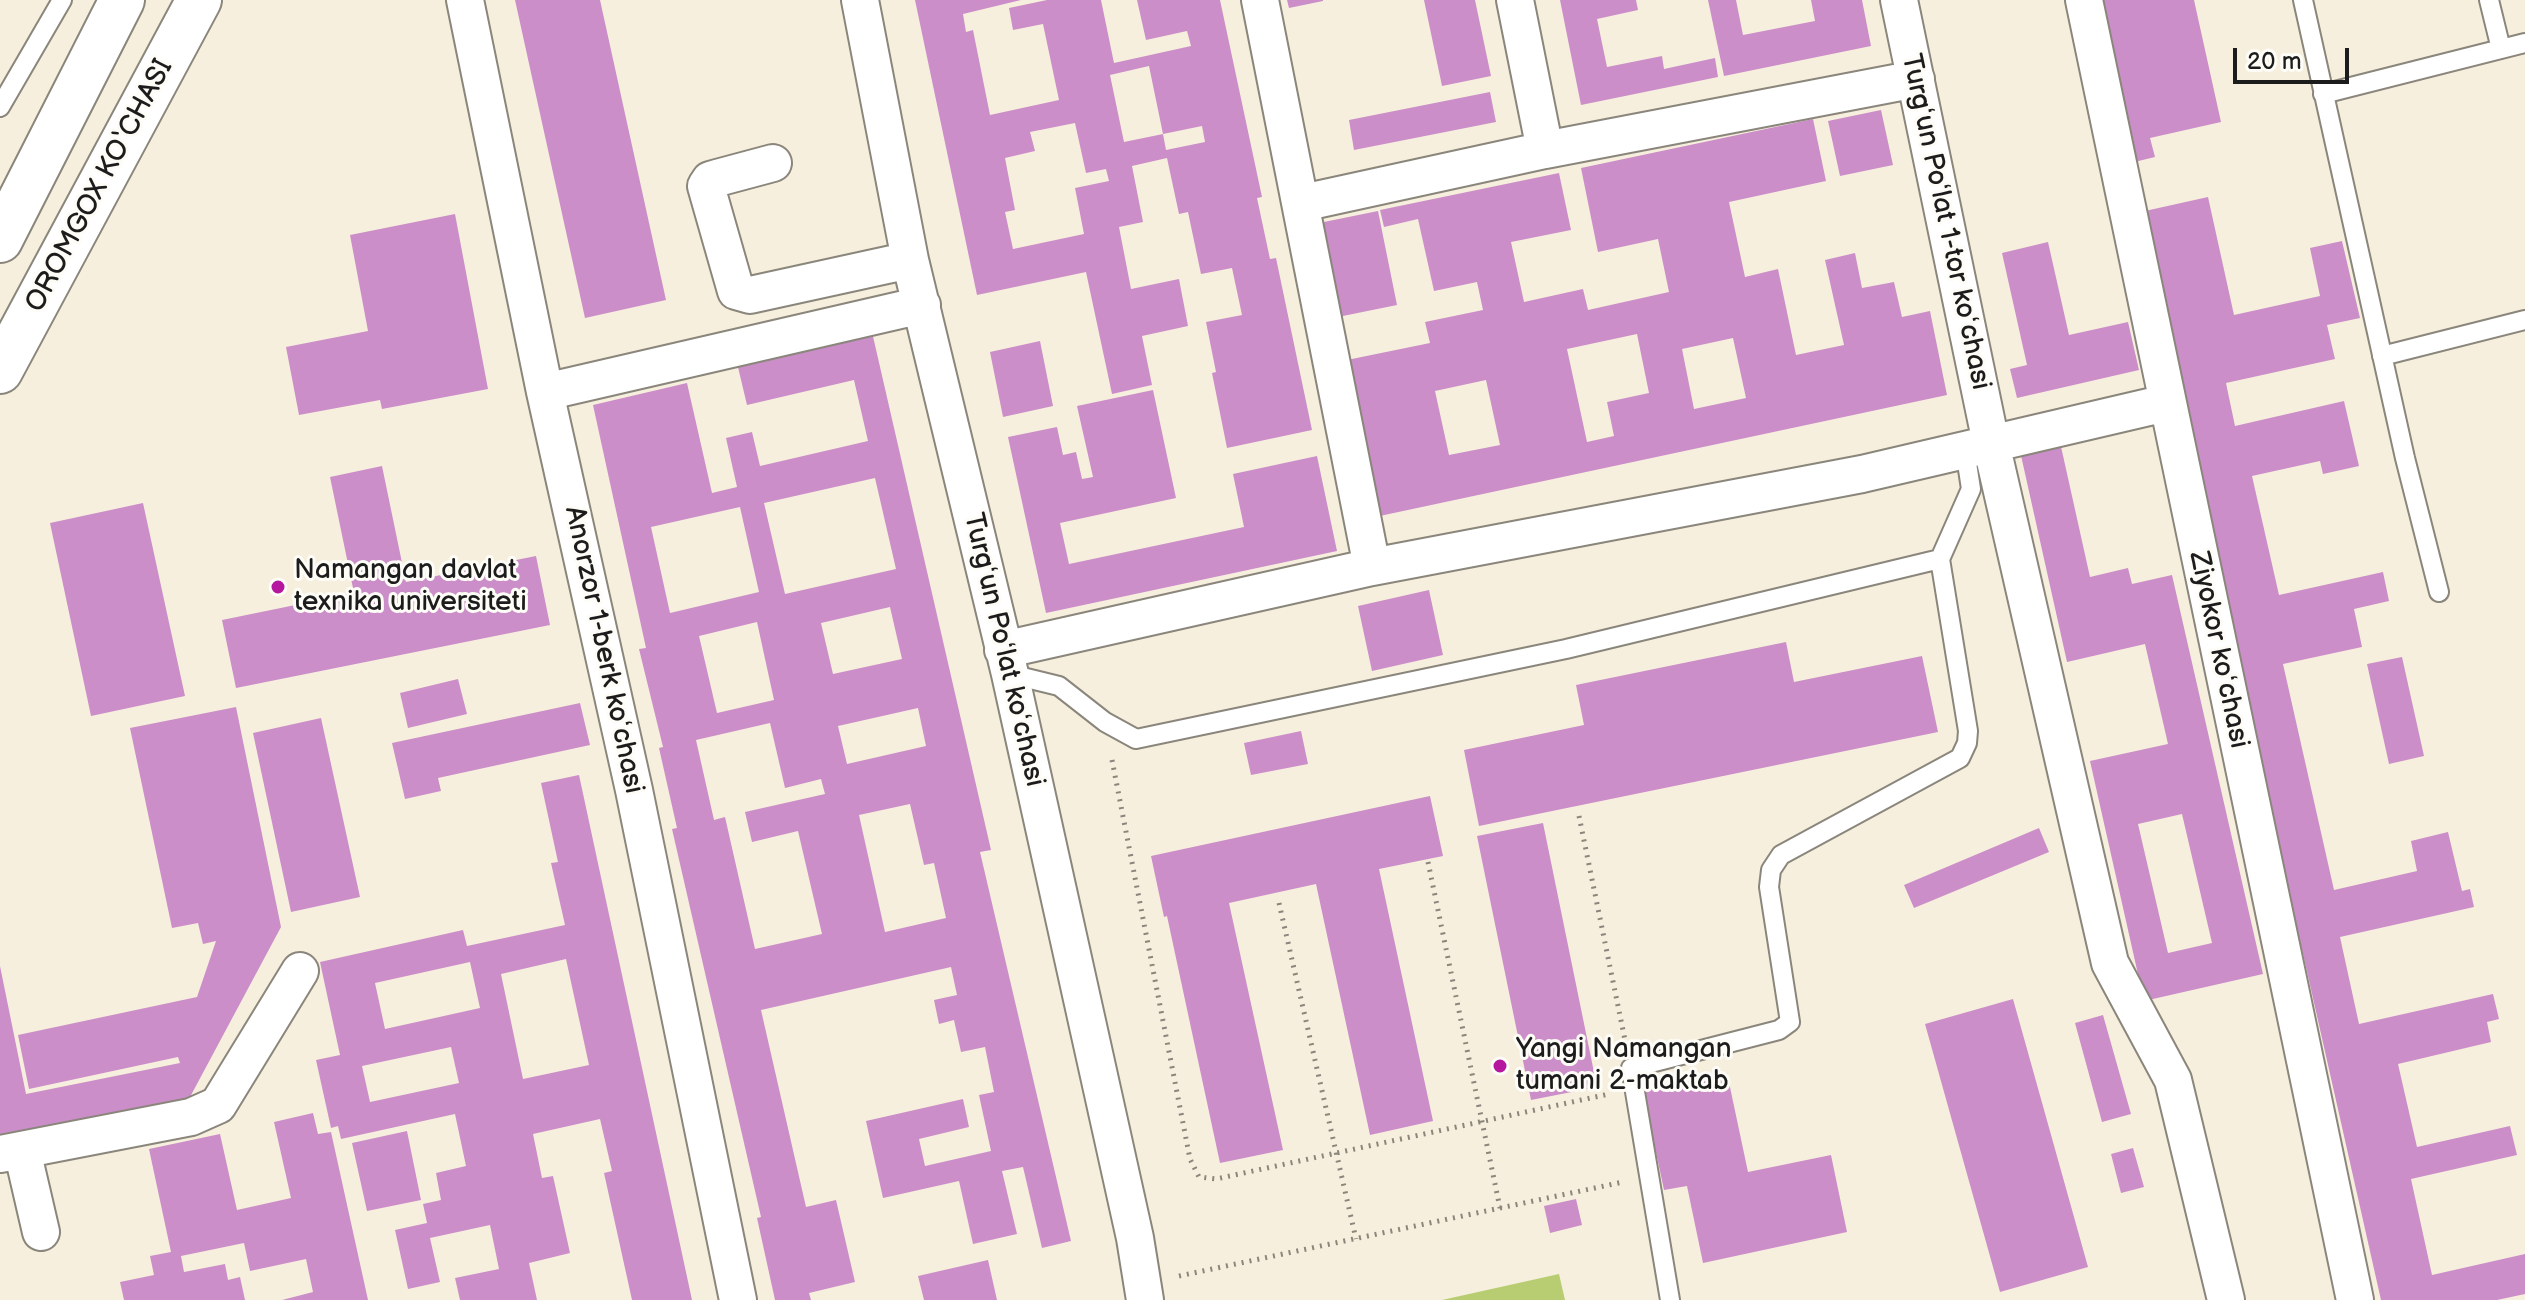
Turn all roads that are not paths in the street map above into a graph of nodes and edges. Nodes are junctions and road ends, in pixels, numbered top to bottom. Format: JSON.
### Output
{"nodes":[{"id":1,"x":62,"y":0,"type":"edge"},
{"id":2,"x":122,"y":0,"type":"edge"},
{"id":3,"x":199,"y":0,"type":"edge"},
{"id":4,"x":465,"y":0,"type":"edge"},
{"id":5,"x":860,"y":0,"type":"edge"},
{"id":6,"x":1260,"y":0,"type":"edge"},
{"id":7,"x":1515,"y":0,"type":"edge"},
{"id":8,"x":1899,"y":0,"type":"edge"},
{"id":9,"x":2084,"y":0,"type":"edge"},
{"id":10,"x":2303,"y":0,"type":"edge"},
{"id":11,"x":2489,"y":0,"type":"edge"},
{"id":12,"x":2525,"y":43,"type":"edge"},
{"id":13,"x":2501,"y":49,"type":"junction"},
{"id":14,"x":1916,"y":79,"type":"junction"},
{"id":15,"x":2323,"y":94,"type":"junction"},
{"id":16,"x":0,"y":107,"type":"edge"},
{"id":17,"x":1545,"y":150,"type":"junction"},
{"id":18,"x":773,"y":163,"type":"dead end"},
{"id":19,"x":1302,"y":203,"type":"junction"},
{"id":20,"x":1,"y":235,"type":"edge"},
{"id":21,"x":910,"y":260,"type":"junction"},
{"id":22,"x":922,"y":305,"type":"junction"},
{"id":23,"x":2525,"y":320,"type":"edge"},
{"id":24,"x":2382,"y":356,"type":"junction"},
{"id":25,"x":0,"y":371,"type":"edge"},
{"id":26,"x":545,"y":392,"type":"junction"},
{"id":27,"x":2166,"y":403,"type":"junction"},
{"id":28,"x":1978,"y":447,"type":"junction"},
{"id":29,"x":1940,"y":559,"type":"junction"},
{"id":30,"x":1372,"y":567,"type":"junction"},
{"id":31,"x":2439,"y":592,"type":"dead end"},
{"id":32,"x":1006,"y":662,"type":"junction"},
{"id":33,"x":300,"y":971,"type":"dead end"},
{"id":34,"x":11,"y":1152,"type":"edge"},
{"id":35,"x":41,"y":1232,"type":"dead end"},
{"id":36,"x":1144,"y":1292,"type":"edge"},
{"id":37,"x":738,"y":1300,"type":"edge"},
{"id":38,"x":1670,"y":1300,"type":"edge"},
{"id":39,"x":2226,"y":1300,"type":"edge"},
{"id":40,"x":2355,"y":1300,"type":"edge"}],
"edges":[{"from":1,"to":16,"type":"lane"},
{"from":2,"to":20,"type":"main road"},
{"from":3,"to":25,"type":"main road","name":"OROMGOX KO‘CHASI"},
{"from":4,"to":26,"type":"street","name":"Anorzor 1-berk koʻchasi"},
{"from":5,"to":21,"type":"street","name":"Turgʻun Poʻlat koʻchasi"},
{"from":6,"to":19,"type":"street"},
{"from":7,"to":17,"type":"street"},
{"from":8,"to":14,"type":"street","name":"Turgʻun Poʻlat 1-tor koʻchasi"},
{"from":9,"to":27,"type":"street","name":"Ziyokor koʻchasi"},
{"from":10,"to":15,"type":"lane"},
{"from":11,"to":13,"type":"lane"},
{"from":12,"to":13,"type":"lane"},
{"from":13,"to":15,"type":"lane"},
{"from":14,"to":17,"type":"street"},
{"from":14,"to":28,"type":"street","name":"Turgʻun Poʻlat 1-tor koʻchasi"},
{"from":15,"to":24,"type":"lane"},
{"from":17,"to":19,"type":"street"},
{"from":18,"to":21,"type":"street"},
{"from":19,"to":30,"type":"street"},
{"from":21,"to":22,"type":"street","name":"Turgʻun Poʻlat koʻchasi"},
{"from":22,"to":26,"type":"street"},
{"from":22,"to":32,"type":"street","name":"Turgʻun Poʻlat koʻchasi"},
{"from":23,"to":24,"type":"lane"},
{"from":24,"to":31,"type":"lane"},
{"from":26,"to":37,"type":"street","name":"Anorzor 1-berk koʻchasi"},
{"from":27,"to":28,"type":"street"},
{"from":27,"to":40,"type":"street","name":"Ziyokor koʻchasi"},
{"from":28,"to":29,"type":"lane"},
{"from":28,"to":30,"type":"street"},
{"from":28,"to":39,"type":"street","name":"Turgʻun Poʻlat 1-tor koʻchasi"},
{"from":29,"to":32,"type":"lane"},
{"from":29,"to":38,"type":"lane"},
{"from":30,"to":32,"type":"street"},
{"from":32,"to":36,"type":"street","name":"Turgʻun Poʻlat koʻchasi"},
{"from":33,"to":34,"type":"street"},
{"from":34,"to":35,"type":"street"}]}
